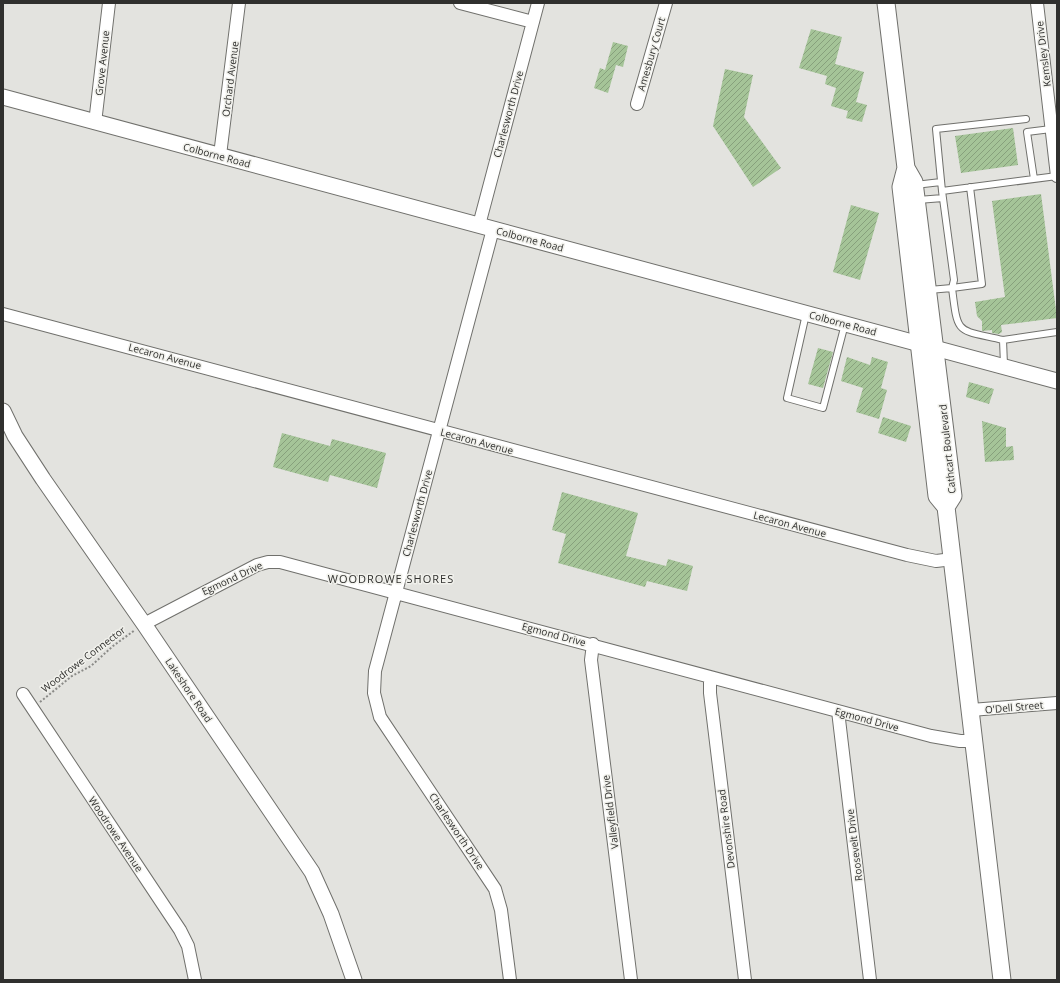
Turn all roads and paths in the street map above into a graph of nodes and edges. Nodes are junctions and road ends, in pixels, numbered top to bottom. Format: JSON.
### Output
{"nodes":[{"id":1,"x":109,"y":3,"type":"edge"},
{"id":2,"x":239,"y":3,"type":"edge"},
{"id":3,"x":460,"y":3,"type":"edge"},
{"id":4,"x":538,"y":3,"type":"edge"},
{"id":5,"x":666,"y":3,"type":"edge"},
{"id":6,"x":886,"y":3,"type":"edge"},
{"id":7,"x":1037,"y":3,"type":"edge"},
{"id":8,"x":533,"y":22,"type":"junction"},
{"id":9,"x":1051,"y":75,"type":"edge"},
{"id":10,"x":3,"y":97,"type":"edge"},
{"id":11,"x":637,"y":104,"type":"dead end"},
{"id":12,"x":1026,"y":119,"type":"dead end"},
{"id":13,"x":95,"y":123,"type":"junction"},
{"id":14,"x":1052,"y":129,"type":"junction"},
{"id":15,"x":220,"y":155,"type":"junction"},
{"id":16,"x":906,"y":168,"type":"junction"},
{"id":17,"x":1057,"y":176,"type":"edge"},
{"id":18,"x":1034,"y":179,"type":"junction"},
{"id":19,"x":941,"y":182,"type":"junction"},
{"id":20,"x":970,"y":187,"type":"junction"},
{"id":21,"x":942,"y":191,"type":"junction"},
{"id":22,"x":915,"y":193,"type":"junction"},
{"id":23,"x":943,"y":198,"type":"junction"},
{"id":24,"x":479,"y":226,"type":"junction"},
{"id":25,"x":493,"y":229,"type":"junction"},
{"id":26,"x":952,"y":288,"type":"junction"},
{"id":27,"x":928,"y":290,"type":"junction"},
{"id":28,"x":806,"y":313,"type":"junction"},
{"id":29,"x":3,"y":314,"type":"edge"},
{"id":30,"x":845,"y":324,"type":"junction"},
{"id":31,"x":1057,"y":332,"type":"edge"},
{"id":32,"x":1003,"y":340,"type":"junction"},
{"id":33,"x":927,"y":345,"type":"junction"},
{"id":34,"x":1004,"y":366,"type":"junction"},
{"id":35,"x":1057,"y":381,"type":"edge"},
{"id":36,"x":3,"y":411,"type":"edge"},
{"id":37,"x":439,"y":430,"type":"junction"},
{"id":38,"x":953,"y":559,"type":"junction"},
{"id":39,"x":395,"y":592,"type":"junction"},
{"id":40,"x":144,"y":624,"type":"junction"},
{"id":41,"x":593,"y":644,"type":"junction"},
{"id":42,"x":710,"y":677,"type":"junction"},
{"id":43,"x":23,"y":694,"type":"dead end"},
{"id":44,"x":1057,"y":703,"type":"edge"},
{"id":45,"x":33,"y":708,"type":"junction"},
{"id":46,"x":971,"y":710,"type":"junction"},
{"id":47,"x":838,"y":711,"type":"junction"},
{"id":48,"x":975,"y":741,"type":"junction"},
{"id":49,"x":195,"y":980,"type":"edge"},
{"id":50,"x":354,"y":980,"type":"edge"},
{"id":51,"x":510,"y":980,"type":"edge"},
{"id":52,"x":631,"y":980,"type":"edge"},
{"id":53,"x":745,"y":980,"type":"edge"},
{"id":54,"x":870,"y":980,"type":"edge"},
{"id":55,"x":1002,"y":980,"type":"edge"}],
"edges":[{"from":1,"to":13,"type":"street","name":"Grove Avenue"},
{"from":2,"to":15,"type":"street","name":"Orchard Avenue"},
{"from":3,"to":8,"type":"street"},
{"from":4,"to":8,"type":"street","name":"Charlesworth Drive"},
{"from":5,"to":11,"type":"street","name":"Amesbury Court"},
{"from":6,"to":16,"type":"main road"},
{"from":7,"to":9,"type":"street","name":"Kemsley Drive"},
{"from":8,"to":24,"type":"street","name":"Charlesworth Drive"},
{"from":9,"to":14,"type":"street","name":"Kemsley Drive"},
{"from":10,"to":13,"type":"street","name":"Colborne Road"},
{"from":12,"to":19,"type":"lane"},
{"from":13,"to":15,"type":"street","name":"Colborne Road"},
{"from":14,"to":17,"type":"street","name":"Kemsley Drive"},
{"from":14,"to":18,"type":"lane"},
{"from":15,"to":24,"type":"street","name":"Colborne Road"},
{"from":16,"to":22,"type":"main road","name":"Cathcart Boulevard"},
{"from":16,"to":33,"type":"main road","name":"Cathcart Boulevard"},
{"from":17,"to":18,"type":"lane"},
{"from":18,"to":20,"type":"lane"},
{"from":19,"to":21,"type":"lane"},
{"from":19,"to":22,"type":"lane"},
{"from":20,"to":21,"type":"lane"},
{"from":20,"to":26,"type":"lane"},
{"from":21,"to":23,"type":"lane"},
{"from":22,"to":23,"type":"lane"},
{"from":22,"to":27,"type":"main road","name":"Cathcart Boulevard"},
{"from":23,"to":26,"type":"lane"},
{"from":24,"to":25,"type":"street","name":"Colborne Road"},
{"from":25,"to":28,"type":"street","name":"Colborne Road"},
{"from":25,"to":37,"type":"street","name":"Charlesworth Drive"},
{"from":26,"to":27,"type":"lane"},
{"from":26,"to":32,"type":"lane"},
{"from":27,"to":33,"type":"main road","name":"Cathcart Boulevard"},
{"from":28,"to":30,"type":"street","name":"Colborne Road"},
{"from":28,"to":30,"type":"lane"},
{"from":29,"to":37,"type":"street","name":"Lecaron Avenue"},
{"from":30,"to":33,"type":"street","name":"Colborne Road"},
{"from":31,"to":32,"type":"lane"},
{"from":32,"to":34,"type":"lane"},
{"from":33,"to":34,"type":"street","name":"Colborne Road"},
{"from":33,"to":38,"type":"main road","name":"Cathcart Boulevard"},
{"from":34,"to":35,"type":"street","name":"Colborne Road"},
{"from":36,"to":40,"type":"street","name":"Lakeshore Road"},
{"from":37,"to":38,"type":"street","name":"Lecaron Avenue"},
{"from":37,"to":39,"type":"street","name":"Charlesworth Drive"},
{"from":38,"to":46,"type":"main road"},
{"from":39,"to":40,"type":"street","name":"Egmond Drive"},
{"from":39,"to":41,"type":"street","name":"Egmond Drive"},
{"from":39,"to":51,"type":"street","name":"Charlesworth Drive"},
{"from":40,"to":45,"type":"path","name":"Woodrowe Connector"},
{"from":40,"to":50,"type":"street","name":"Lakeshore Road"},
{"from":41,"to":42,"type":"street","name":"Egmond Drive"},
{"from":41,"to":52,"type":"street","name":"Valleyfield Drive"},
{"from":42,"to":47,"type":"street","name":"Egmond Drive"},
{"from":42,"to":53,"type":"street","name":"Devonshire Road"},
{"from":43,"to":45,"type":"street","name":"Woodrowe Avenue"},
{"from":44,"to":46,"type":"street","name":"O'Dell Street"},
{"from":45,"to":49,"type":"street","name":"Woodrowe Avenue"},
{"from":46,"to":48,"type":"main road"},
{"from":47,"to":48,"type":"street","name":"Egmond Drive"},
{"from":47,"to":54,"type":"street","name":"Roosevelt Drive"},
{"from":48,"to":55,"type":"main road"}]}
